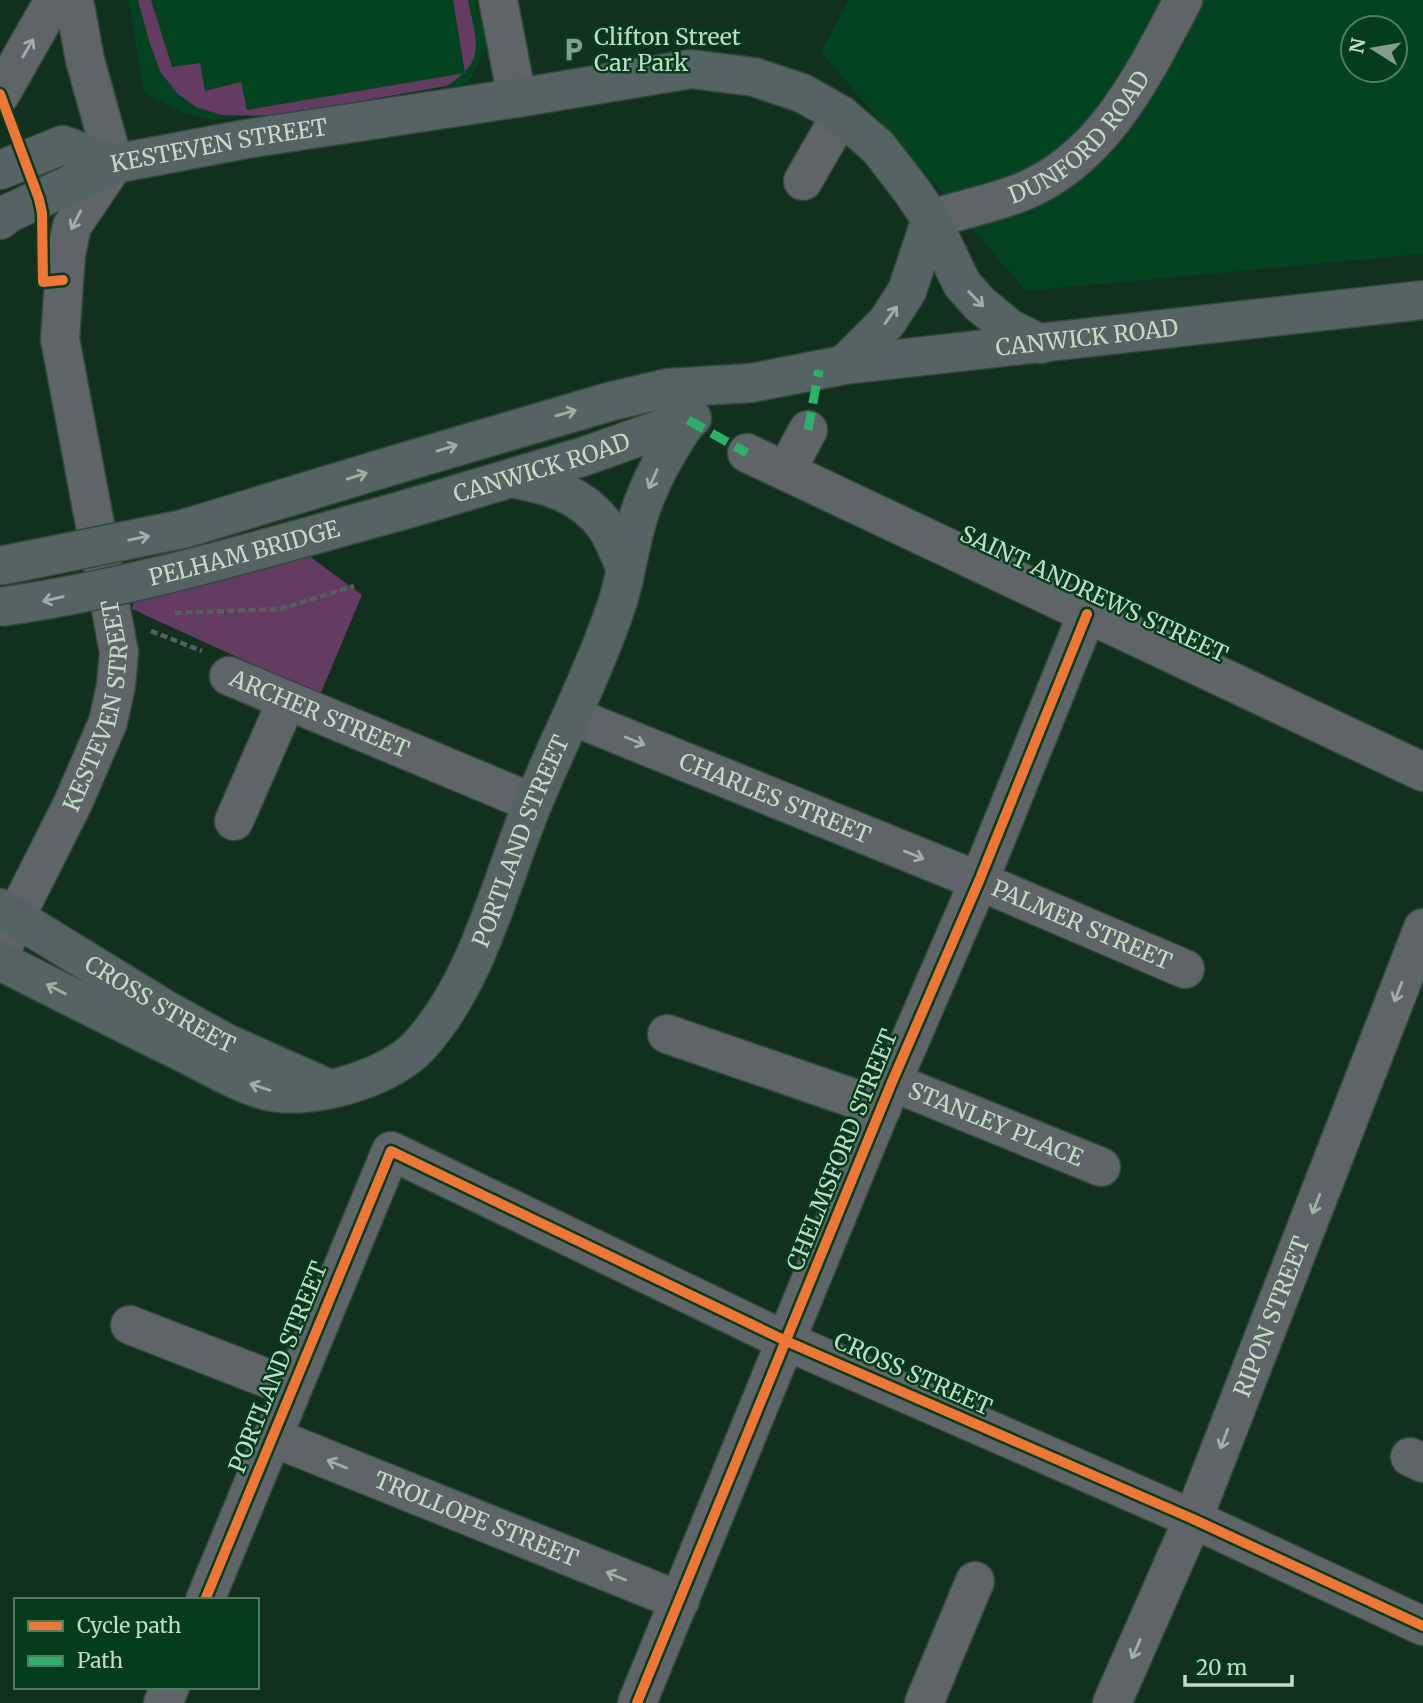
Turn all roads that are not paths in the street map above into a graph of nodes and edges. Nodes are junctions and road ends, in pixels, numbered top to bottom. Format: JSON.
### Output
{"nodes":[{"id":1,"x":54,"y":0,"type":"edge"},
{"id":2,"x":74,"y":0,"type":"edge"},
{"id":3,"x":498,"y":0,"type":"edge"},
{"id":4,"x":1183,"y":0,"type":"edge"},
{"id":5,"x":0,"y":95,"type":"edge"},
{"id":6,"x":517,"y":98,"type":"junction"},
{"id":7,"x":841,"y":115,"type":"junction"},
{"id":8,"x":114,"y":164,"type":"junction"},
{"id":9,"x":0,"y":170,"type":"edge"},
{"id":10,"x":803,"y":181,"type":"dead end"},
{"id":11,"x":931,"y":219,"type":"junction"},
{"id":12,"x":0,"y":220,"type":"edge"},
{"id":13,"x":1423,"y":300,"type":"edge"},
{"id":14,"x":1041,"y":344,"type":"junction"},
{"id":15,"x":844,"y":365,"type":"junction"},
{"id":16,"x":751,"y":383,"type":"junction"},
{"id":17,"x":688,"y":421,"type":"junction"},
{"id":18,"x":808,"y":429,"type":"dead end"},
{"id":19,"x":747,"y":453,"type":"dead end"},
{"id":20,"x":394,"y":465,"type":"joint"},
{"id":21,"x":786,"y":471,"type":"junction"},
{"id":22,"x":515,"y":479,"type":"junction"},
{"id":23,"x":404,"y":510,"type":"joint"},
{"id":24,"x":0,"y":566,"type":"edge"},
{"id":25,"x":625,"y":567,"type":"junction"},
{"id":26,"x":0,"y":607,"type":"edge"},
{"id":27,"x":1087,"y":614,"type":"junction"},
{"id":28,"x":229,"y":676,"type":"road end"},
{"id":29,"x":287,"y":700,"type":"junction"},
{"id":30,"x":572,"y":716,"type":"junction"},
{"id":31,"x":1423,"y":772,"type":"edge"},
{"id":32,"x":533,"y":803,"type":"junction"},
{"id":33,"x":234,"y":821,"type":"dead end"},
{"id":34,"x":979,"y":881,"type":"junction"},
{"id":35,"x":8,"y":912,"type":"edge"},
{"id":36,"x":1423,"y":928,"type":"edge"},
{"id":37,"x":0,"y":955,"type":"edge"},
{"id":38,"x":0,"y":961,"type":"edge"},
{"id":39,"x":1185,"y":969,"type":"dead end"},
{"id":40,"x":667,"y":1034,"type":"dead end"},
{"id":41,"x":365,"y":1080,"type":"joint"},
{"id":42,"x":327,"y":1088,"type":"junction"},
{"id":43,"x":887,"y":1095,"type":"junction"},
{"id":44,"x":391,"y":1151,"type":"joint"},
{"id":45,"x":1101,"y":1167,"type":"dead end"},
{"id":46,"x":130,"y":1325,"type":"dead end"},
{"id":47,"x":786,"y":1341,"type":"junction"},
{"id":48,"x":292,"y":1388,"type":"junction"},
{"id":49,"x":272,"y":1437,"type":"junction"},
{"id":50,"x":1193,"y":1519,"type":"junction"},
{"id":51,"x":975,"y":1581,"type":"dead end"},
{"id":52,"x":206,"y":1598,"type":"edge"},
{"id":53,"x":680,"y":1601,"type":"junction"},
{"id":54,"x":1423,"y":1626,"type":"edge"},
{"id":55,"x":637,"y":1703,"type":"edge"},
{"id":56,"x":924,"y":1703,"type":"edge"},
{"id":57,"x":1112,"y":1703,"type":"edge"}],
"edges":[{"from":5,"to":1,"type":"street","one_way":true},
{"from":2,"to":8,"type":"street"},
{"from":3,"to":6,"type":"street"},
{"from":4,"to":11,"type":"street","name":"DUNFORD ROAD"},
{"from":6,"to":7,"type":"main road","name":"KESTEVEN STREET"},
{"from":6,"to":8,"type":"main road","name":"KESTEVEN STREET"},
{"from":7,"to":10,"type":"street"},
{"from":7,"to":11,"type":"main road","name":"KESTEVEN STREET"},
{"from":8,"to":9,"type":"main road"},
{"from":8,"to":12,"type":"main road"},
{"from":8,"to":35,"type":"street","name":"KESTEVEN STREET","one_way":true},
{"from":11,"to":14,"type":"main road","name":"KESTEVEN STREET","one_way":true},
{"from":15,"to":11,"type":"main road","one_way":true},
{"from":13,"to":14,"type":"main road","name":"CANWICK ROAD"},
{"from":14,"to":15,"type":"main road","name":"CANWICK ROAD"},
{"from":15,"to":16,"type":"main road","name":"CANWICK ROAD"},
{"from":16,"to":17,"type":"main road","name":"CANWICK ROAD"},
{"from":20,"to":16,"type":"main road","name":"CANWICK ROAD","one_way":true},
{"from":17,"to":22,"type":"main road","name":"CANWICK ROAD"},
{"from":17,"to":25,"type":"main road","name":"PORTLAND STREET","one_way":true},
{"from":18,"to":21,"type":"street"},
{"from":19,"to":21,"type":"street","name":"SAINT ANDREWS STREET"},
{"from":24,"to":20,"type":"main road","name":"PELHAM BRIDGE","one_way":true,"bridge":true},
{"from":21,"to":27,"type":"street","name":"SAINT ANDREWS STREET"},
{"from":22,"to":23,"type":"main road","name":"CANWICK ROAD"},
{"from":22,"to":25,"type":"main road"},
{"from":23,"to":26,"type":"main road","name":"PELHAM BRIDGE","one_way":true,"bridge":true},
{"from":25,"to":30,"type":"main road","name":"PORTLAND STREET"},
{"from":27,"to":31,"type":"street","name":"SAINT ANDREWS STREET"},
{"from":27,"to":34,"type":"street","name":"CHELMSFORD STREET"},
{"from":28,"to":29,"type":"street","name":"ARCHER STREET"},
{"from":29,"to":32,"type":"street","name":"ARCHER STREET"},
{"from":29,"to":33,"type":"street"},
{"from":30,"to":32,"type":"main road","name":"PORTLAND STREET"},
{"from":30,"to":34,"type":"street","name":"CHARLES STREET","one_way":true},
{"from":32,"to":41,"type":"main road","name":"PORTLAND STREET"},
{"from":34,"to":39,"type":"street","name":"PALMER STREET"},
{"from":34,"to":43,"type":"street","name":"CHELMSFORD STREET"},
{"from":35,"to":37,"type":"street","name":"KESTEVEN STREET"},
{"from":35,"to":42,"type":"main road","name":"CROSS STREET"},
{"from":36,"to":50,"type":"street","name":"RIPON STREET","one_way":true},
{"from":42,"to":38,"type":"main road","name":"CROSS STREET","one_way":true},
{"from":40,"to":43,"type":"street","name":"STANLEY PLACE"},
{"from":41,"to":42,"type":"main road","name":"CROSS STREET"},
{"from":43,"to":45,"type":"street","name":"STANLEY PLACE"},
{"from":43,"to":47,"type":"street","name":"CHELMSFORD STREET"},
{"from":44,"to":47,"type":"street","name":"CROSS STREET"},
{"from":44,"to":48,"type":"street","name":"PORTLAND STREET"},
{"from":46,"to":48,"type":"street"},
{"from":47,"to":50,"type":"street","name":"CROSS STREET"},
{"from":47,"to":53,"type":"street","name":"CHELMSFORD STREET"},
{"from":48,"to":49,"type":"street","name":"PORTLAND STREET"},
{"from":49,"to":52,"type":"street","name":"PORTLAND STREET"},
{"from":53,"to":49,"type":"street","name":"TROLLOPE STREET","one_way":true},
{"from":50,"to":54,"type":"street","name":"CROSS STREET"},
{"from":50,"to":57,"type":"street","name":"RIPON STREET","one_way":true},
{"from":51,"to":56,"type":"street"},
{"from":53,"to":55,"type":"street","name":"CHELMSFORD STREET"}]}
